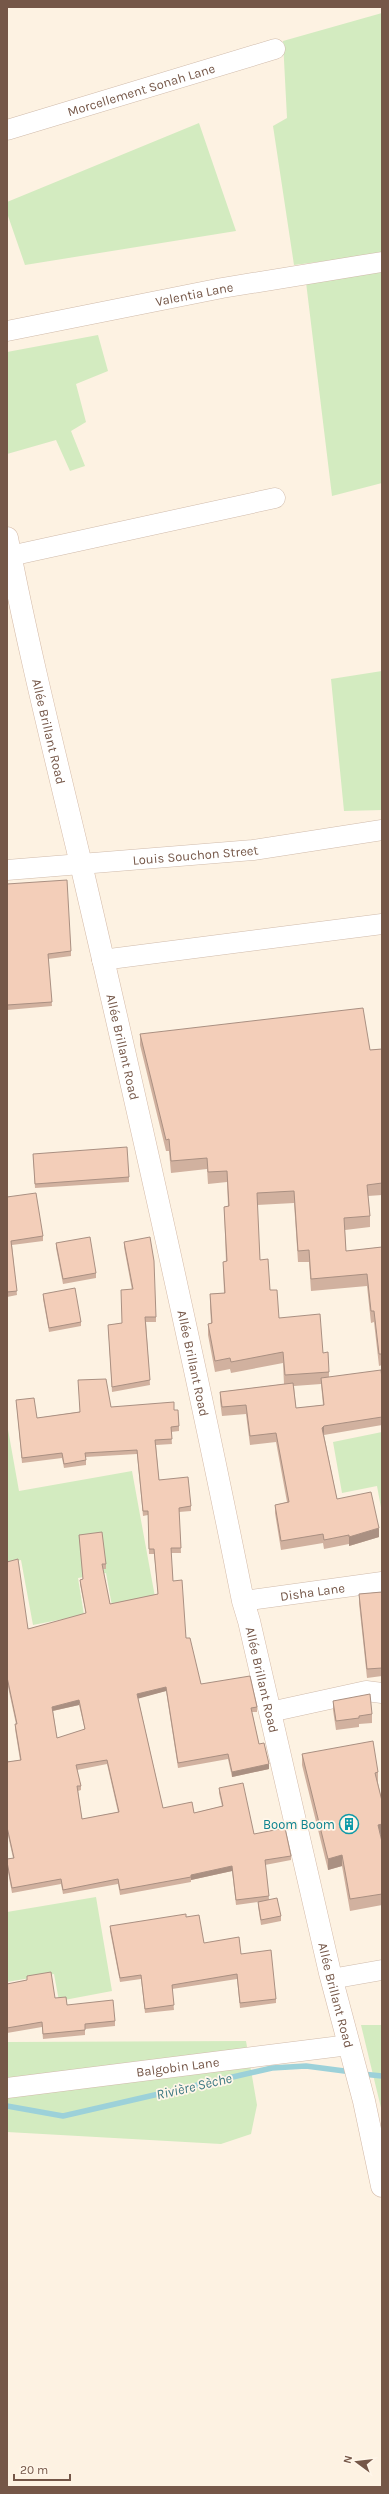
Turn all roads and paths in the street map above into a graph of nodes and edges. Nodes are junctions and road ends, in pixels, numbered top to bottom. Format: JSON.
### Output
{"nodes":[{"id":1,"x":274,"y":49,"type":"dead end"},
{"id":2,"x":7,"y":130,"type":"edge"},
{"id":3,"x":382,"y":262,"type":"edge"},
{"id":4,"x":7,"y":331,"type":"edge"},
{"id":5,"x":275,"y":498,"type":"dead end"},
{"id":6,"x":9,"y":547,"type":"edge"},
{"id":7,"x":382,"y":830,"type":"edge"},
{"id":8,"x":81,"y":865,"type":"junction"},
{"id":9,"x":7,"y":870,"type":"edge"},
{"id":10,"x":382,"y":924,"type":"edge"},
{"id":11,"x":102,"y":960,"type":"junction"},
{"id":12,"x":382,"y":1582,"type":"edge"},
{"id":13,"x":243,"y":1601,"type":"junction"},
{"id":14,"x":382,"y":1693,"type":"edge"},
{"id":15,"x":270,"y":1712,"type":"junction"},
{"id":16,"x":382,"y":1970,"type":"edge"},
{"id":17,"x":331,"y":1979,"type":"junction"},
{"id":18,"x":350,"y":2048,"type":"junction"},
{"id":19,"x":7,"y":2088,"type":"edge"},
{"id":20,"x":382,"y":2186,"type":"edge"}],
"edges":[{"from":1,"to":2,"type":"street","name":"Morcellement Sonah Lane"},
{"from":3,"to":4,"type":"street","name":"Valentia Lane"},
{"from":5,"to":6,"type":"street"},
{"from":6,"to":8,"type":"main road","name":"Allée Brillant Road"},
{"from":7,"to":8,"type":"street","name":"Louis Souchon Street"},
{"from":8,"to":9,"type":"street","name":"Louis Souchon Street"},
{"from":8,"to":11,"type":"main road","name":"Allée Brillant Road"},
{"from":10,"to":11,"type":"street"},
{"from":11,"to":13,"type":"main road","name":"Allée Brillant Road"},
{"from":12,"to":13,"type":"street","name":"Disha Lane"},
{"from":13,"to":15,"type":"main road","name":"Allée Brillant Road"},
{"from":14,"to":15,"type":"street"},
{"from":15,"to":17,"type":"main road","name":"Allée Brillant Road"},
{"from":16,"to":17,"type":"street"},
{"from":17,"to":18,"type":"main road","name":"Allée Brillant Road"},
{"from":18,"to":19,"type":"street","name":"Balgobin Lane"},
{"from":18,"to":20,"type":"main road","name":"Allée Brillant Road"}]}
